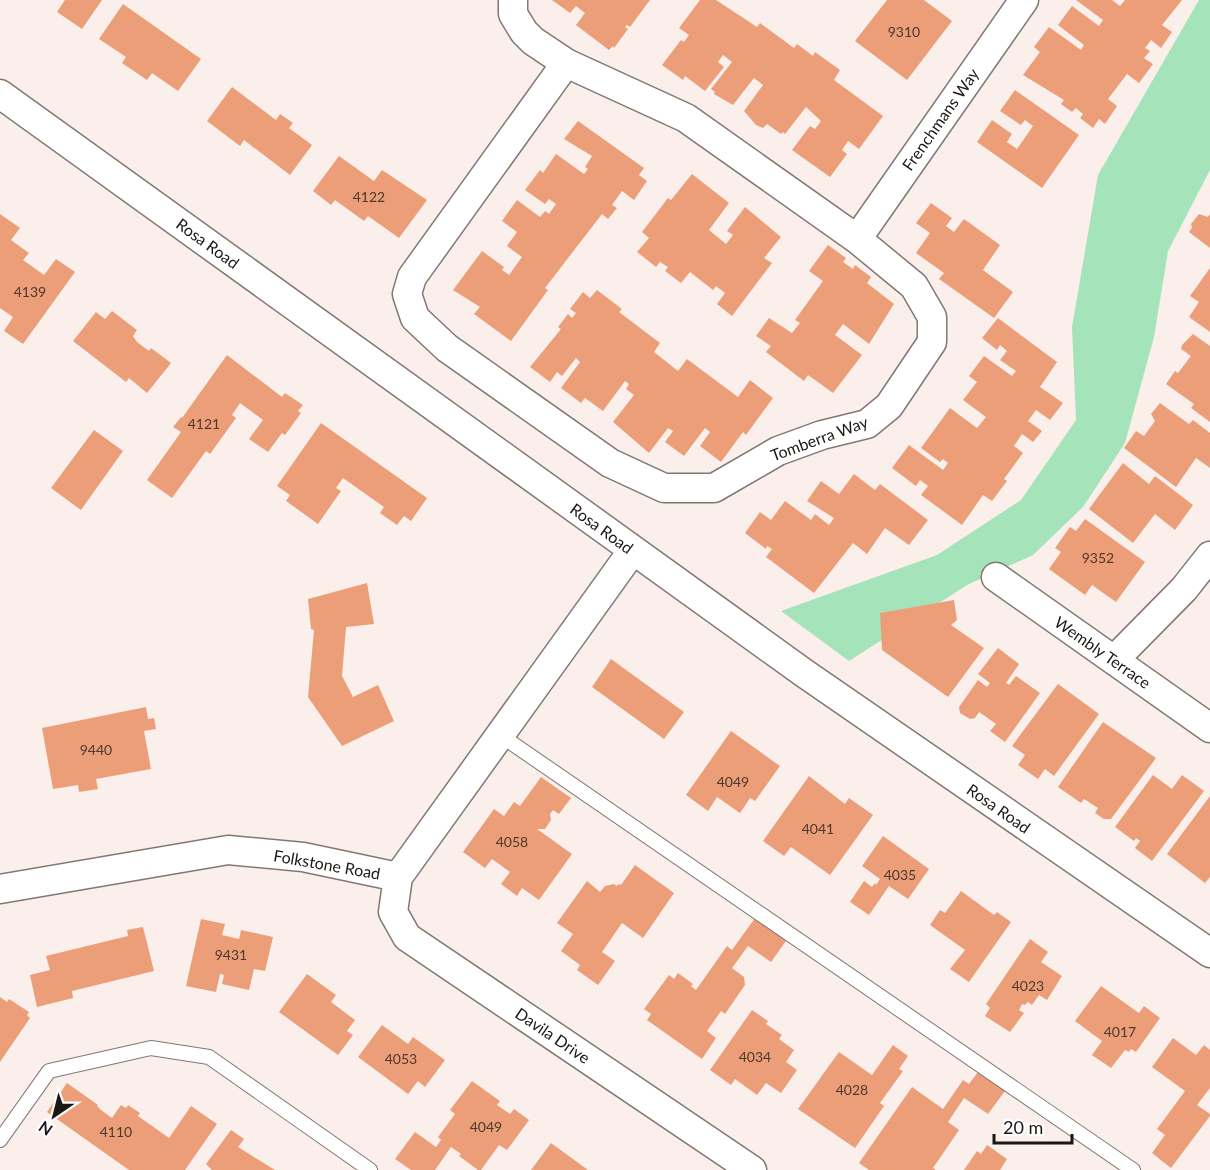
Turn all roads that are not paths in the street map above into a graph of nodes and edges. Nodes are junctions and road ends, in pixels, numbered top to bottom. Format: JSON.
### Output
{"nodes":[{"id":1,"x":513,"y":0,"type":"edge"},
{"id":2,"x":1024,"y":0,"type":"edge"},
{"id":3,"x":566,"y":63,"type":"junction"},
{"id":4,"x":0,"y":94,"type":"edge"},
{"id":5,"x":857,"y":239,"type":"junction"},
{"id":6,"x":633,"y":550,"type":"junction"},
{"id":7,"x":1210,"y":556,"type":"edge"},
{"id":8,"x":996,"y":577,"type":"dead end"},
{"id":9,"x":1114,"y":660,"type":"junction"},
{"id":10,"x":1210,"y":728,"type":"edge"},
{"id":11,"x":500,"y":735,"type":"junction"},
{"id":12,"x":398,"y":877,"type":"junction"},
{"id":13,"x":0,"y":888,"type":"edge"},
{"id":14,"x":1210,"y":953,"type":"edge"},
{"id":15,"x":0,"y":1140,"type":"edge"},
{"id":16,"x":370,"y":1170,"type":"edge"},
{"id":17,"x":752,"y":1170,"type":"edge"},
{"id":18,"x":1133,"y":1170,"type":"edge"}],
"edges":[{"from":1,"to":3,"type":"street","name":"Tomberra Way"},
{"from":2,"to":5,"type":"street","name":"Frenchmans Way"},
{"from":3,"to":5,"type":"street","name":"Tomberra Way"},
{"from":3,"to":5,"type":"street","name":"Tomberra Way"},
{"from":4,"to":6,"type":"street","name":"Rosa Road"},
{"from":6,"to":11,"type":"street","name":"Folkstone Road"},
{"from":6,"to":14,"type":"street","name":"Rosa Road"},
{"from":7,"to":9,"type":"street"},
{"from":8,"to":9,"type":"street","name":"Wembly Terrace"},
{"from":9,"to":10,"type":"street","name":"Wembly Terrace"},
{"from":11,"to":12,"type":"street","name":"Folkstone Road"},
{"from":11,"to":18,"type":"lane"},
{"from":12,"to":13,"type":"street","name":"Folkstone Road"},
{"from":12,"to":17,"type":"street","name":"Davila Drive"},
{"from":15,"to":16,"type":"lane"}]}
